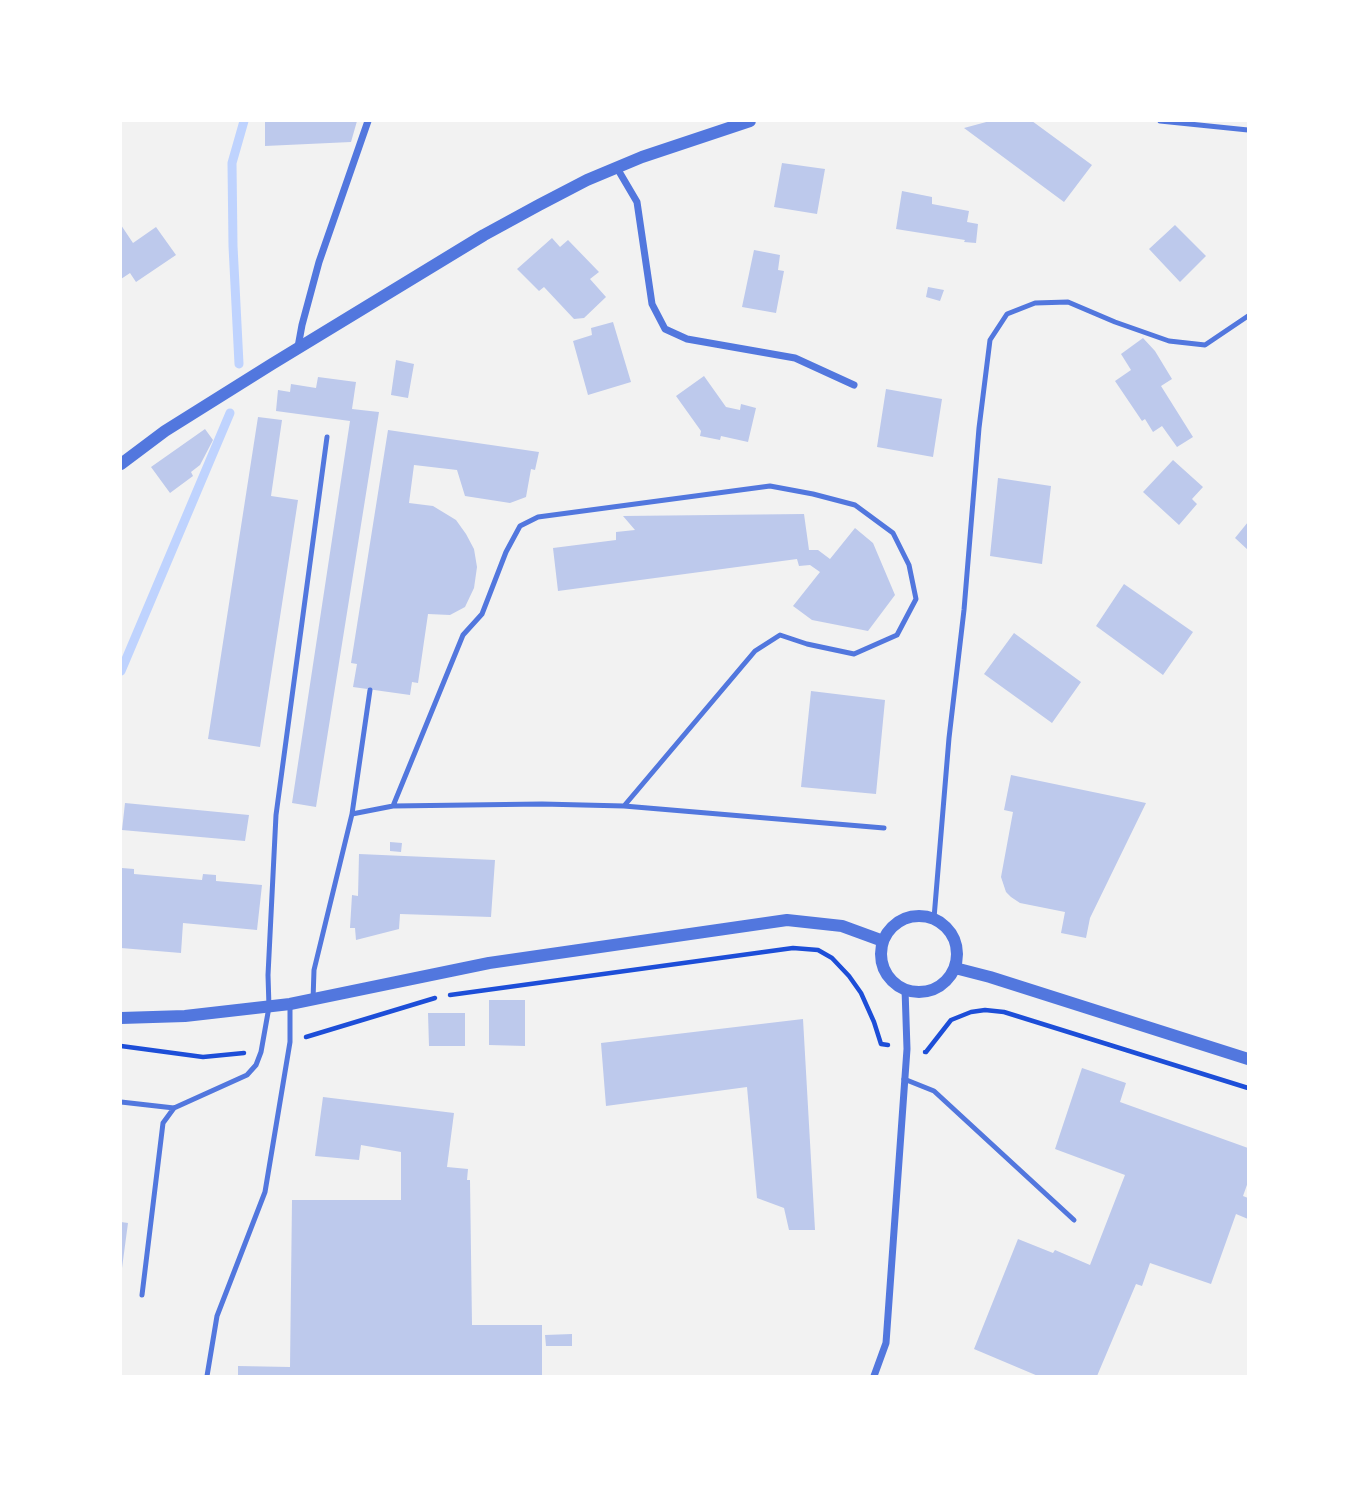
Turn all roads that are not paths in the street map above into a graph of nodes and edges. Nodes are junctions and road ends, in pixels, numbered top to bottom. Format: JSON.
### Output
{"nodes":[{"id":1,"x":368,"y":121,"type":"edge"},
{"id":2,"x":750,"y":121,"type":"edge"},
{"id":3,"x":1160,"y":121,"type":"edge"},
{"id":4,"x":1248,"y":130,"type":"edge"},
{"id":5,"x":617,"y":168,"type":"junction"},
{"id":6,"x":1248,"y":316,"type":"edge"},
{"id":7,"x":298,"y":348,"type":"junction"},
{"id":8,"x":854,"y":385,"type":"dead end"},
{"id":9,"x":327,"y":437,"type":"dead end"},
{"id":10,"x":121,"y":464,"type":"edge"},
{"id":11,"x":370,"y":690,"type":"dead end"},
{"id":12,"x":393,"y":806,"type":"junction"},
{"id":13,"x":624,"y":806,"type":"junction"},
{"id":14,"x":352,"y":814,"type":"junction"},
{"id":15,"x":884,"y":828,"type":"dead end"},
{"id":16,"x":934,"y":918,"type":"junction"},
{"id":17,"x":883,"y":941,"type":"junction"},
{"id":18,"x":955,"y":968,"type":"junction"},
{"id":19,"x":905,"y":989,"type":"junction"},
{"id":20,"x":313,"y":1000,"type":"junction"},
{"id":21,"x":290,"y":1004,"type":"junction"},
{"id":22,"x":269,"y":1007,"type":"junction"},
{"id":23,"x":121,"y":1018,"type":"edge"},
{"id":24,"x":1248,"y":1059,"type":"edge"},
{"id":25,"x":905,"y":1079,"type":"junction"},
{"id":26,"x":121,"y":1102,"type":"edge"},
{"id":27,"x":174,"y":1108,"type":"junction"},
{"id":28,"x":1074,"y":1220,"type":"dead end"},
{"id":29,"x":142,"y":1295,"type":"dead end"},
{"id":30,"x":207,"y":1376,"type":"edge"},
{"id":31,"x":874,"y":1376,"type":"edge"}],
"edges":[{"from":1,"to":7,"type":"street"},
{"from":2,"to":5,"type":"street"},
{"from":3,"to":4,"type":"lane"},
{"from":5,"to":7,"type":"street"},
{"from":5,"to":8,"type":"street"},
{"from":6,"to":16,"type":"lane"},
{"from":7,"to":10,"type":"street"},
{"from":9,"to":22,"type":"lane"},
{"from":11,"to":14,"type":"lane"},
{"from":12,"to":13,"type":"lane"},
{"from":12,"to":13,"type":"lane"},
{"from":12,"to":14,"type":"lane"},
{"from":13,"to":15,"type":"lane"},
{"from":14,"to":20,"type":"lane"},
{"from":16,"to":17,"type":"street"},
{"from":16,"to":18,"type":"street"},
{"from":17,"to":19,"type":"street"},
{"from":17,"to":20,"type":"street"},
{"from":18,"to":19,"type":"street"},
{"from":18,"to":24,"type":"street"},
{"from":19,"to":25,"type":"street"},
{"from":20,"to":21,"type":"street"},
{"from":21,"to":22,"type":"street"},
{"from":21,"to":30,"type":"lane"},
{"from":22,"to":23,"type":"street"},
{"from":22,"to":27,"type":"lane"},
{"from":25,"to":28,"type":"lane"},
{"from":25,"to":31,"type":"street"},
{"from":26,"to":27,"type":"lane"},
{"from":27,"to":29,"type":"lane"}]}
